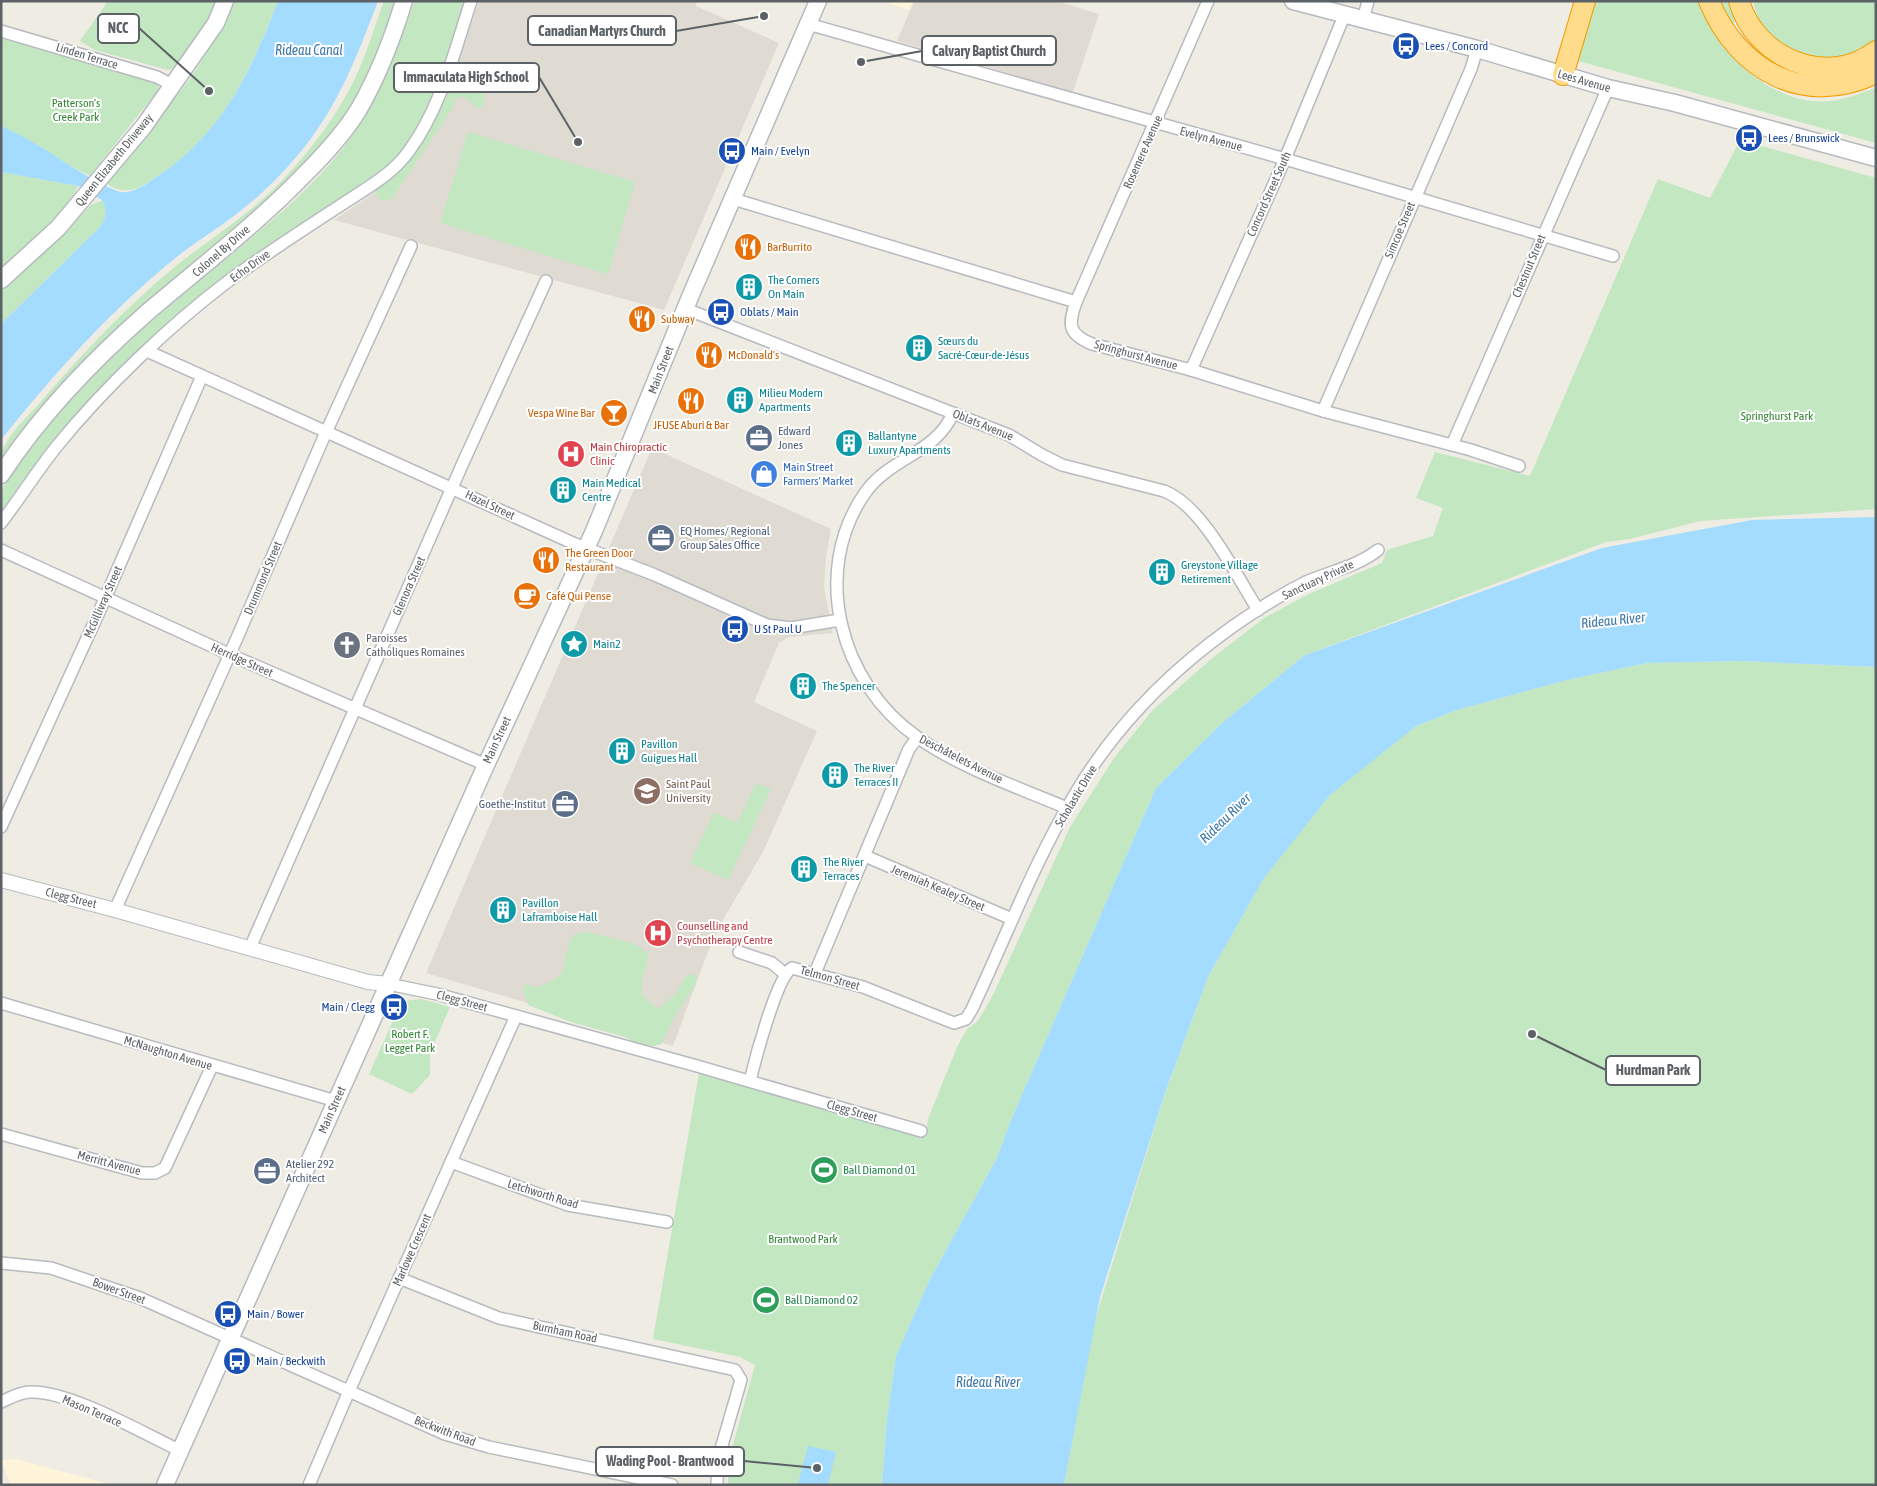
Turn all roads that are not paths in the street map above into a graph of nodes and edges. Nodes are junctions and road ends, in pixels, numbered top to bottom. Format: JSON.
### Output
{"nodes":[{"id":1,"x":225,"y":1,"type":"edge"},
{"id":2,"x":404,"y":1,"type":"edge"},
{"id":3,"x":471,"y":1,"type":"edge"},
{"id":4,"x":818,"y":1,"type":"edge"},
{"id":5,"x":1208,"y":1,"type":"edge"},
{"id":6,"x":1292,"y":1,"type":"edge"},
{"id":7,"x":1368,"y":1,"type":"edge"},
{"id":8,"x":1585,"y":1,"type":"edge"},
{"id":9,"x":1709,"y":1,"type":"edge"},
{"id":10,"x":1739,"y":1,"type":"edge"},
{"id":11,"x":1344,"y":16,"type":"junction"},
{"id":12,"x":1363,"y":20,"type":"junction"},
{"id":13,"x":808,"y":24,"type":"junction"},
{"id":14,"x":1,"y":31,"type":"edge"},
{"id":15,"x":1477,"y":49,"type":"junction"},
{"id":16,"x":1876,"y":51,"type":"edge"},
{"id":17,"x":1876,"y":73,"type":"edge"},
{"id":18,"x":1564,"y":75,"type":"junction"},
{"id":19,"x":172,"y":85,"type":"junction"},
{"id":20,"x":1608,"y":88,"type":"junction"},
{"id":21,"x":1155,"y":124,"type":"junction"},
{"id":22,"x":1876,"y":158,"type":"edge"},
{"id":23,"x":1285,"y":159,"type":"junction"},
{"id":24,"x":1414,"y":197,"type":"junction"},
{"id":25,"x":733,"y":199,"type":"junction"},
{"id":26,"x":1543,"y":234,"type":"junction"},
{"id":27,"x":411,"y":246,"type":"dead end"},
{"id":28,"x":1613,"y":256,"type":"dead end"},
{"id":29,"x":1,"y":280,"type":"edge"},
{"id":30,"x":546,"y":281,"type":"dead end"},
{"id":31,"x":1076,"y":302,"type":"junction"},
{"id":32,"x":686,"y":309,"type":"junction"},
{"id":33,"x":147,"y":351,"type":"junction"},
{"id":34,"x":1191,"y":370,"type":"junction"},
{"id":35,"x":202,"y":376,"type":"junction"},
{"id":36,"x":1324,"y":411,"type":"junction"},
{"id":37,"x":952,"y":413,"type":"junction"},
{"id":38,"x":326,"y":431,"type":"junction"},
{"id":39,"x":1452,"y":445,"type":"junction"},
{"id":40,"x":1518,"y":466,"type":"dead end"},
{"id":41,"x":1,"y":475,"type":"edge"},
{"id":42,"x":452,"y":488,"type":"junction"},
{"id":43,"x":1,"y":523,"type":"edge"},
{"id":44,"x":586,"y":548,"type":"junction"},
{"id":45,"x":1,"y":550,"type":"edge"},
{"id":46,"x":1378,"y":550,"type":"dead end"},
{"id":47,"x":105,"y":598,"type":"junction"},
{"id":48,"x":1258,"y":610,"type":"junction"},
{"id":49,"x":840,"y":620,"type":"junction"},
{"id":50,"x":230,"y":654,"type":"junction"},
{"id":51,"x":355,"y":709,"type":"junction"},
{"id":52,"x":918,"y":738,"type":"junction"},
{"id":53,"x":486,"y":766,"type":"junction"},
{"id":54,"x":1067,"y":808,"type":"junction"},
{"id":55,"x":1,"y":827,"type":"edge"},
{"id":56,"x":864,"y":856,"type":"junction"},
{"id":57,"x":1,"y":880,"type":"edge"},
{"id":58,"x":116,"y":910,"type":"junction"},
{"id":59,"x":1012,"y":919,"type":"junction"},
{"id":60,"x":250,"y":948,"type":"junction"},
{"id":61,"x":740,"y":952,"type":"dead end"},
{"id":62,"x":815,"y":973,"type":"junction"},
{"id":63,"x":784,"y":974,"type":"junction"},
{"id":64,"x":388,"y":984,"type":"junction"},
{"id":65,"x":1,"y":1003,"type":"edge"},
{"id":66,"x":516,"y":1016,"type":"junction"},
{"id":67,"x":954,"y":1023,"type":"joint"},
{"id":68,"x":212,"y":1066,"type":"junction"},
{"id":69,"x":750,"y":1081,"type":"junction"},
{"id":70,"x":336,"y":1101,"type":"junction"},
{"id":71,"x":921,"y":1132,"type":"dead end"},
{"id":72,"x":1,"y":1134,"type":"edge"},
{"id":73,"x":451,"y":1162,"type":"junction"},
{"id":74,"x":667,"y":1222,"type":"dead end"},
{"id":75,"x":1,"y":1263,"type":"edge"},
{"id":76,"x":400,"y":1278,"type":"junction"},
{"id":77,"x":230,"y":1339,"type":"junction"},
{"id":78,"x":348,"y":1391,"type":"junction"},
{"id":79,"x":1,"y":1402,"type":"edge"},
{"id":80,"x":179,"y":1450,"type":"junction"},
{"id":81,"x":165,"y":1482,"type":"edge"},
{"id":82,"x":309,"y":1485,"type":"edge"},
{"id":83,"x":672,"y":1485,"type":"edge"},
{"id":84,"x":717,"y":1485,"type":"edge"}],
"edges":[{"from":1,"to":19,"type":"main road","name":"Queen Elizabeth Driveway"},
{"from":2,"to":41,"type":"main road","name":"Colonel By Drive"},
{"from":3,"to":33,"type":"street","name":"Echo Drive"},
{"from":4,"to":13,"type":"main road","name":"Main Street"},
{"from":5,"to":21,"type":"street","name":"Rosemere Avenue"},
{"from":6,"to":11,"type":"main road","name":"Lees Avenue"},
{"from":7,"to":12,"type":"street"},
{"from":8,"to":18,"type":"highway"},
{"from":9,"to":17,"type":"highway"},
{"from":10,"to":16,"type":"highway"},
{"from":11,"to":12,"type":"main road","name":"Lees Avenue"},
{"from":11,"to":23,"type":"street","name":"Concord Street South"},
{"from":12,"to":15,"type":"main road","name":"Lees Avenue"},
{"from":13,"to":21,"type":"street","name":"Evelyn Avenue"},
{"from":13,"to":25,"type":"main road","name":"Main Street"},
{"from":14,"to":19,"type":"street","name":"Linden Terrace"},
{"from":15,"to":18,"type":"main road","name":"Lees Avenue"},
{"from":15,"to":24,"type":"street","name":"Simcoe Street"},
{"from":18,"to":20,"type":"main road","name":"Lees Avenue"},
{"from":19,"to":29,"type":"main road","name":"Queen Elizabeth Driveway"},
{"from":20,"to":22,"type":"main road","name":"Lees Avenue"},
{"from":20,"to":26,"type":"street","name":"Chestnut Street"},
{"from":21,"to":23,"type":"street","name":"Evelyn Avenue"},
{"from":21,"to":31,"type":"street","name":"Rosemere Avenue"},
{"from":23,"to":24,"type":"street","name":"Evelyn Avenue"},
{"from":23,"to":34,"type":"street","name":"Concord Street South"},
{"from":24,"to":26,"type":"street","name":"Evelyn Avenue"},
{"from":24,"to":36,"type":"street","name":"Simcoe Street"},
{"from":25,"to":31,"type":"street"},
{"from":25,"to":32,"type":"main road","name":"Main Street"},
{"from":26,"to":28,"type":"street","name":"Evelyn Avenue"},
{"from":26,"to":39,"type":"street","name":"Chestnut Street"},
{"from":27,"to":38,"type":"street","name":"Drummond Street"},
{"from":30,"to":42,"type":"street","name":"Glenora Street"},
{"from":31,"to":34,"type":"street","name":"Springhurst Avenue"},
{"from":32,"to":37,"type":"street","name":"Oblats Avenue"},
{"from":32,"to":44,"type":"main road","name":"Main Street"},
{"from":33,"to":35,"type":"street","name":"Hazel Street"},
{"from":33,"to":43,"type":"street","name":"Echo Drive"},
{"from":34,"to":36,"type":"street","name":"Springhurst Avenue"},
{"from":35,"to":38,"type":"street","name":"Hazel Street"},
{"from":35,"to":47,"type":"street","name":"McGillivray Street"},
{"from":36,"to":39,"type":"street","name":"Springhurst Avenue"},
{"from":37,"to":48,"type":"street","name":"Oblats Avenue"},
{"from":37,"to":49,"type":"street","name":"Deschâtelets Avenue"},
{"from":38,"to":42,"type":"street","name":"Hazel Street"},
{"from":38,"to":50,"type":"street","name":"Drummond Street"},
{"from":39,"to":40,"type":"street","name":"Springhurst Avenue"},
{"from":42,"to":44,"type":"street","name":"Hazel Street"},
{"from":42,"to":51,"type":"street","name":"Glenora Street"},
{"from":44,"to":49,"type":"street","name":"Hazel Street"},
{"from":44,"to":53,"type":"main road","name":"Main Street"},
{"from":45,"to":47,"type":"street","name":"Herridge Street"},
{"from":46,"to":48,"type":"street","name":"Sanctuary Private"},
{"from":47,"to":50,"type":"street","name":"Herridge Street"},
{"from":47,"to":55,"type":"street","name":"McGillivray Street"},
{"from":48,"to":54,"type":"street","name":"Scholastic Drive"},
{"from":49,"to":52,"type":"street","name":"Deschâtelets Avenue"},
{"from":50,"to":51,"type":"street","name":"Herridge Street"},
{"from":50,"to":58,"type":"street","name":"Drummond Street"},
{"from":51,"to":53,"type":"street","name":"Herridge Street"},
{"from":51,"to":60,"type":"street","name":"Glenora Street"},
{"from":52,"to":54,"type":"street","name":"Deschâtelets Avenue"},
{"from":52,"to":56,"type":"street"},
{"from":53,"to":64,"type":"main road","name":"Main Street"},
{"from":54,"to":59,"type":"street","name":"Scholastic Drive"},
{"from":56,"to":59,"type":"street","name":"Jeremiah Kealey Street"},
{"from":56,"to":62,"type":"street"},
{"from":57,"to":58,"type":"street","name":"Clegg Street"},
{"from":58,"to":60,"type":"street","name":"Clegg Street"},
{"from":59,"to":67,"type":"street","name":"Scholastic Drive"},
{"from":60,"to":64,"type":"street","name":"Clegg Street"},
{"from":61,"to":63,"type":"street"},
{"from":62,"to":63,"type":"street","name":"Telmon Street"},
{"from":62,"to":67,"type":"street","name":"Telmon Street"},
{"from":63,"to":69,"type":"street","name":"Telmon Street"},
{"from":64,"to":66,"type":"street","name":"Clegg Street"},
{"from":64,"to":70,"type":"main road","name":"Main Street"},
{"from":65,"to":68,"type":"street","name":"McNaughton Avenue"},
{"from":66,"to":69,"type":"street","name":"Clegg Street"},
{"from":66,"to":73,"type":"street","name":"Marlowe Crescent"},
{"from":68,"to":70,"type":"street","name":"McNaughton Avenue"},
{"from":68,"to":72,"type":"street","name":"Merritt Avenue"},
{"from":69,"to":71,"type":"street","name":"Clegg Street"},
{"from":70,"to":77,"type":"main road","name":"Main Street"},
{"from":73,"to":74,"type":"street","name":"Letchworth Road"},
{"from":73,"to":76,"type":"street","name":"Marlowe Crescent"},
{"from":75,"to":77,"type":"street","name":"Bower Street"},
{"from":76,"to":78,"type":"street","name":"Marlowe Crescent"},
{"from":76,"to":84,"type":"street","name":"Burnham Road"},
{"from":77,"to":78,"type":"street","name":"Beckwith Road"},
{"from":77,"to":80,"type":"main road","name":"Main Street"},
{"from":78,"to":82,"type":"street","name":"Marlowe Crescent"},
{"from":78,"to":83,"type":"street","name":"Beckwith Road"},
{"from":79,"to":80,"type":"street","name":"Mason Terrace"},
{"from":80,"to":81,"type":"main road","name":"Main Street"}]}
